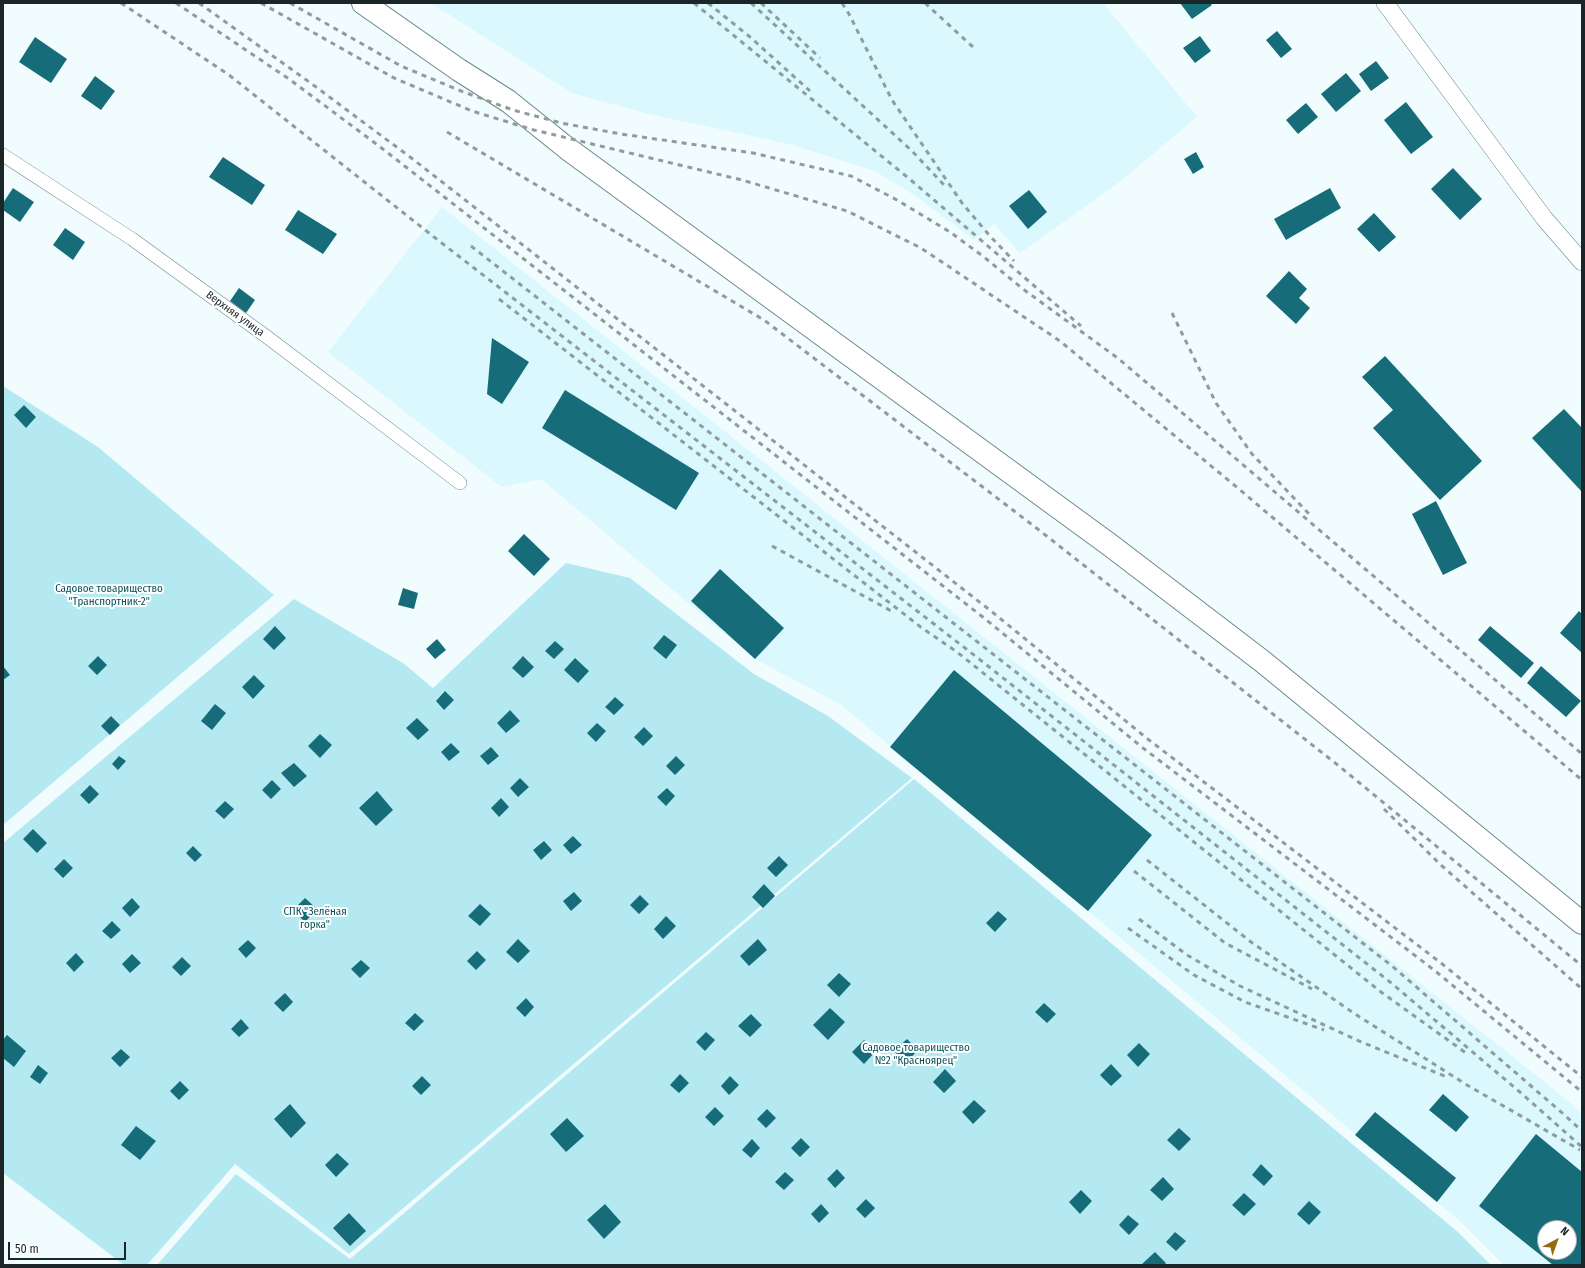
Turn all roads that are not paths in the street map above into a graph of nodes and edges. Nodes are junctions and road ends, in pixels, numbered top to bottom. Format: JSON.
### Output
{"nodes":[{"id":1,"x":363,"y":3,"type":"edge"},
{"id":2,"x":1386,"y":3,"type":"edge"},
{"id":3,"x":3,"y":155,"type":"edge"},
{"id":4,"x":1582,"y":262,"type":"edge"},
{"id":5,"x":460,"y":483,"type":"dead end"},
{"id":6,"x":1582,"y":923,"type":"edge"}],
"edges":[{"from":1,"to":6,"type":"highway"},
{"from":2,"to":4,"type":"street"},
{"from":3,"to":5,"type":"street","name":"Верхняя улица"}]}
